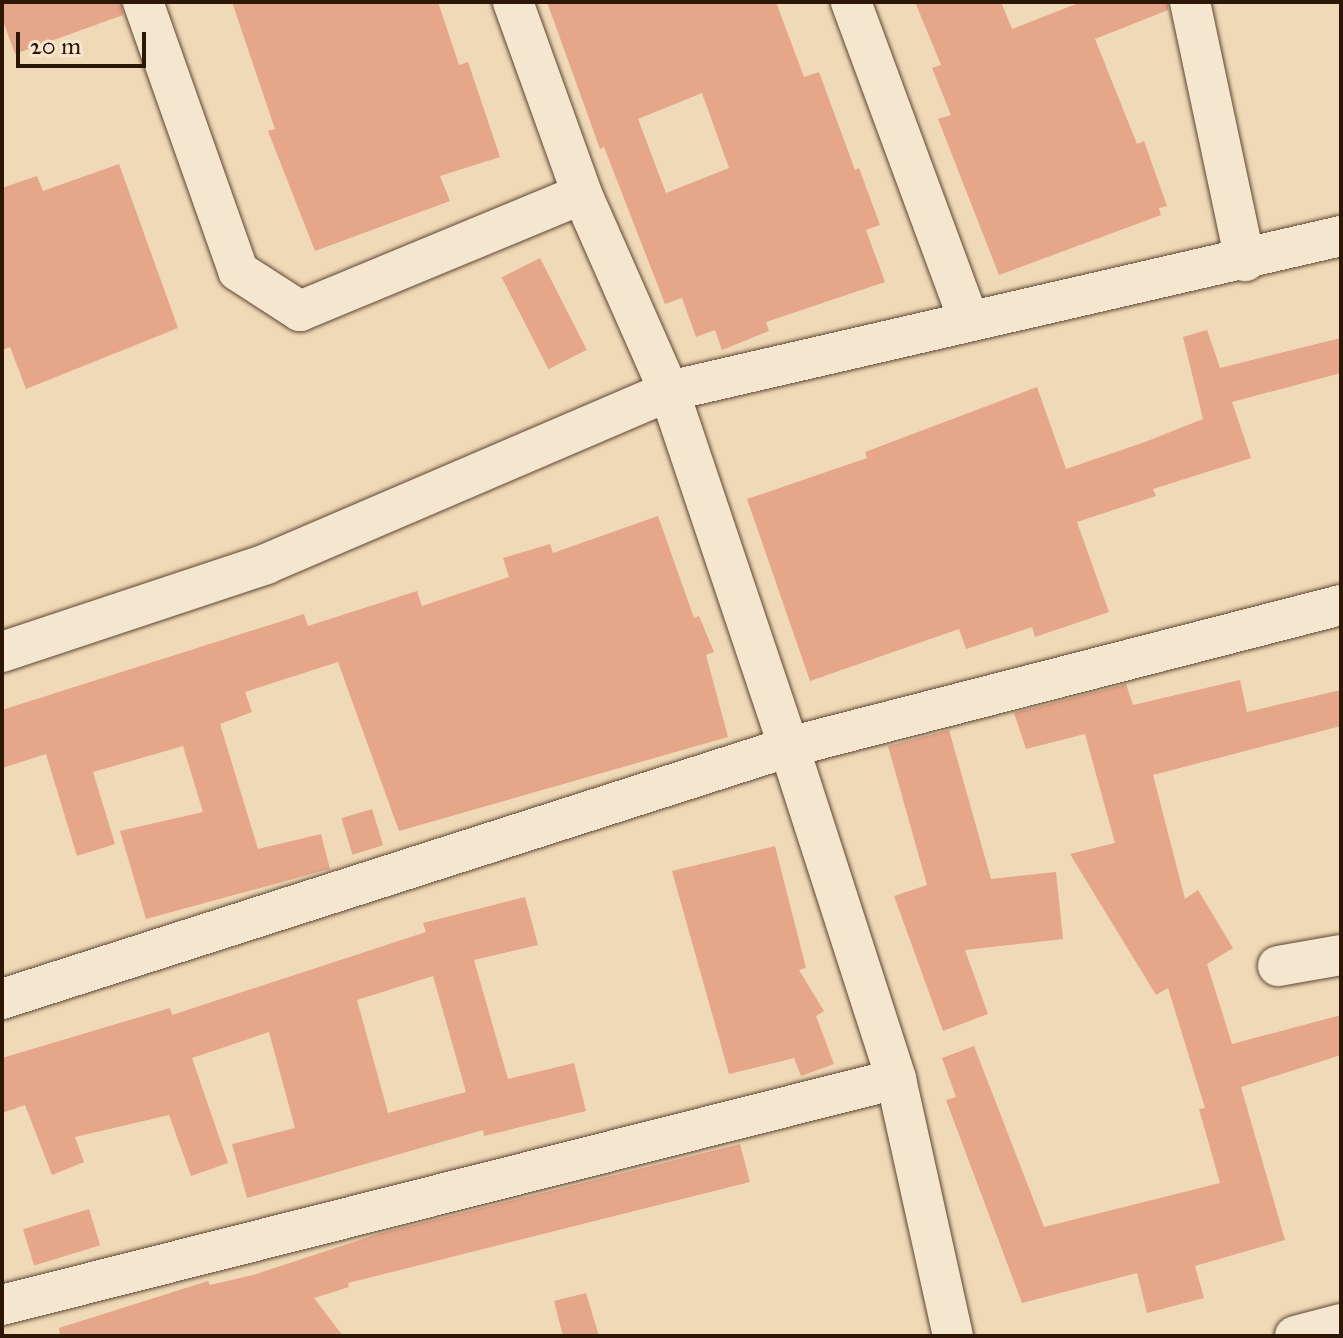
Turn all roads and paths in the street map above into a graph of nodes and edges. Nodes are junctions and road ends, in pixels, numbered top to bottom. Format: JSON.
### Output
{"nodes":[{"id":1,"x":143,"y":2,"type":"edge"},
{"id":2,"x":513,"y":2,"type":"edge"},
{"id":3,"x":851,"y":2,"type":"edge"},
{"id":4,"x":1190,"y":2,"type":"edge"},
{"id":5,"x":582,"y":194,"type":"junction"},
{"id":6,"x":1341,"y":236,"type":"edge"},
{"id":7,"x":1245,"y":261,"type":"junction"},
{"id":8,"x":969,"y":321,"type":"junction"},
{"id":9,"x":669,"y":391,"type":"junction"},
{"id":10,"x":1341,"y":605,"type":"edge"},
{"id":11,"x":2,"y":652,"type":"edge"},
{"id":12,"x":789,"y":747,"type":"junction"},
{"id":13,"x":1341,"y":955,"type":"edge"},
{"id":14,"x":1278,"y":966,"type":"dead end"},
{"id":15,"x":2,"y":999,"type":"edge"},
{"id":16,"x":896,"y":1079,"type":"junction"},
{"id":17,"x":2,"y":1305,"type":"edge"},
{"id":18,"x":1341,"y":1324,"type":"edge"},
{"id":19,"x":953,"y":1336,"type":"edge"},
{"id":20,"x":1295,"y":1336,"type":"edge"}],
"edges":[{"from":1,"to":5,"type":"street"},
{"from":2,"to":5,"type":"street"},
{"from":3,"to":8,"type":"street"},
{"from":4,"to":7,"type":"street"},
{"from":5,"to":9,"type":"street"},
{"from":6,"to":7,"type":"street"},
{"from":7,"to":8,"type":"street"},
{"from":8,"to":9,"type":"street"},
{"from":9,"to":11,"type":"street"},
{"from":9,"to":12,"type":"street"},
{"from":10,"to":12,"type":"street"},
{"from":12,"to":15,"type":"street"},
{"from":12,"to":16,"type":"street"},
{"from":13,"to":14,"type":"street"},
{"from":16,"to":17,"type":"street"},
{"from":16,"to":19,"type":"street"},
{"from":18,"to":20,"type":"street"}]}
